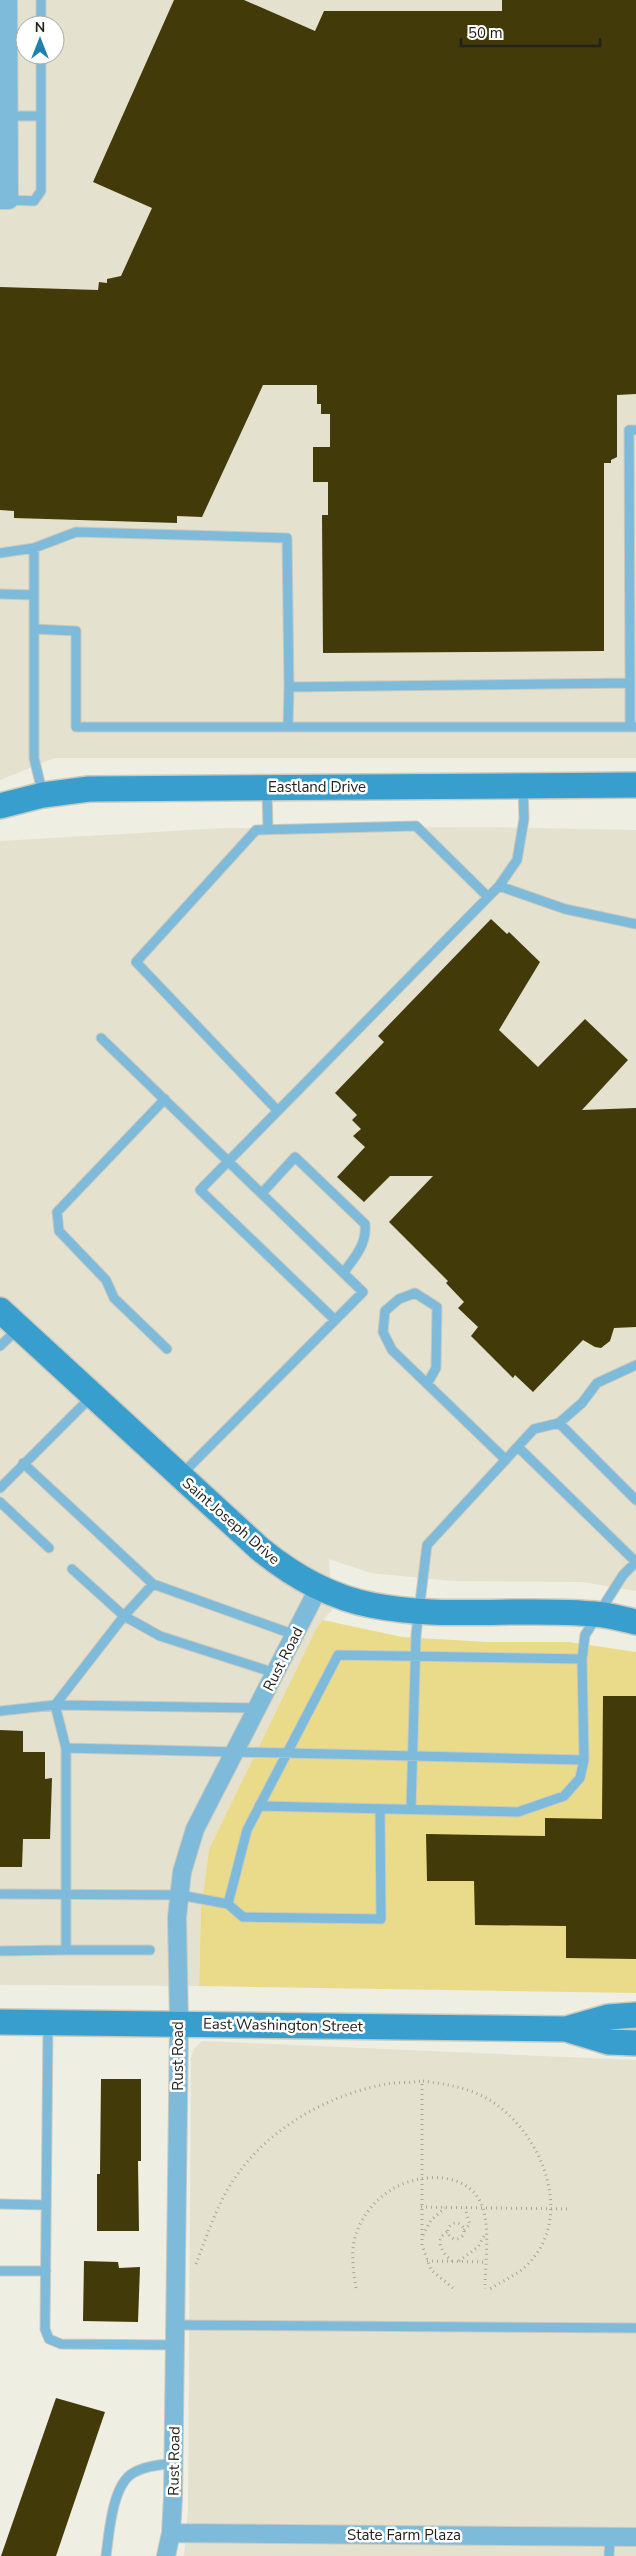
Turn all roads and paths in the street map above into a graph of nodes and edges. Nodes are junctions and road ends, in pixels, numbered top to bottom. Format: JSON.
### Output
{"nodes":[{"id":1,"x":8,"y":0,"type":"edge"},
{"id":2,"x":41,"y":0,"type":"edge"},
{"id":3,"x":41,"y":15,"type":"edge"},
{"id":4,"x":41,"y":65,"type":"edge"},
{"id":5,"x":9,"y":116,"type":"junction"},
{"id":6,"x":41,"y":116,"type":"junction"},
{"id":7,"x":4,"y":200,"type":"edge"},
{"id":8,"x":636,"y":430,"type":"edge"},
{"id":9,"x":632,"y":466,"type":"edge"},
{"id":10,"x":34,"y":548,"type":"junction"},
{"id":11,"x":0,"y":553,"type":"edge"},
{"id":12,"x":0,"y":594,"type":"edge"},
{"id":13,"x":34,"y":595,"type":"junction"},
{"id":14,"x":34,"y":629,"type":"junction"},
{"id":15,"x":630,"y":683,"type":"junction"},
{"id":16,"x":289,"y":687,"type":"junction"},
{"id":17,"x":288,"y":727,"type":"junction"},
{"id":18,"x":633,"y":727,"type":"edge"},
{"id":19,"x":636,"y":785,"type":"edge"},
{"id":20,"x":524,"y":786,"type":"junction"},
{"id":21,"x":266,"y":788,"type":"junction"},
{"id":22,"x":43,"y":795,"type":"junction"},
{"id":23,"x":0,"y":806,"type":"edge"},
{"id":24,"x":268,"y":829,"type":"junction"},
{"id":25,"x":499,"y":886,"type":"junction"},
{"id":26,"x":488,"y":897,"type":"junction"},
{"id":27,"x":636,"y":924,"type":"edge"},
{"id":28,"x":101,"y":1038,"type":"dead end"},
{"id":29,"x":165,"y":1099,"type":"junction"},
{"id":30,"x":277,"y":1110,"type":"junction"},
{"id":31,"x":228,"y":1160,"type":"junction"},
{"id":32,"x":262,"y":1193,"type":"junction"},
{"id":33,"x":344,"y":1272,"type":"junction"},
{"id":34,"x":0,"y":1310,"type":"edge"},
{"id":35,"x":336,"y":1320,"type":"junction"},
{"id":36,"x":20,"y":1328,"type":"junction"},
{"id":37,"x":0,"y":1346,"type":"edge"},
{"id":38,"x":167,"y":1349,"type":"dead end"},
{"id":39,"x":636,"y":1364,"type":"edge"},
{"id":40,"x":427,"y":1384,"type":"junction"},
{"id":41,"x":93,"y":1395,"type":"junction"},
{"id":42,"x":559,"y":1423,"type":"junction"},
{"id":43,"x":518,"y":1447,"type":"junction"},
{"id":44,"x":506,"y":1460,"type":"junction"},
{"id":45,"x":23,"y":1463,"type":"junction"},
{"id":46,"x":180,"y":1476,"type":"junction"},
{"id":47,"x":0,"y":1488,"type":"edge"},
{"id":48,"x":636,"y":1500,"type":"edge"},
{"id":49,"x":0,"y":1502,"type":"edge"},
{"id":50,"x":49,"y":1548,"type":"dead end"},
{"id":51,"x":636,"y":1562,"type":"edge"},
{"id":52,"x":72,"y":1569,"type":"dead end"},
{"id":53,"x":153,"y":1584,"type":"junction"},
{"id":54,"x":319,"y":1587,"type":"junction"},
{"id":55,"x":420,"y":1611,"type":"junction"},
{"id":56,"x":597,"y":1614,"type":"junction"},
{"id":57,"x":124,"y":1616,"type":"junction"},
{"id":58,"x":636,"y":1622,"type":"edge"},
{"id":59,"x":295,"y":1635,"type":"junction"},
{"id":60,"x":415,"y":1656,"type":"junction"},
{"id":61,"x":582,"y":1659,"type":"junction"},
{"id":62,"x":275,"y":1673,"type":"junction"},
{"id":63,"x":55,"y":1705,"type":"junction"},
{"id":64,"x":258,"y":1708,"type":"junction"},
{"id":65,"x":0,"y":1711,"type":"edge"},
{"id":66,"x":66,"y":1748,"type":"junction"},
{"id":67,"x":235,"y":1752,"type":"junction"},
{"id":68,"x":286,"y":1753,"type":"junction"},
{"id":69,"x":413,"y":1756,"type":"junction"},
{"id":70,"x":584,"y":1760,"type":"junction"},
{"id":71,"x":259,"y":1806,"type":"junction"},
{"id":72,"x":380,"y":1809,"type":"junction"},
{"id":73,"x":411,"y":1809,"type":"junction"},
{"id":74,"x":0,"y":1894,"type":"edge"},
{"id":75,"x":66,"y":1894,"type":"junction"},
{"id":76,"x":180,"y":1895,"type":"junction"},
{"id":77,"x":228,"y":1904,"type":"junction"},
{"id":78,"x":66,"y":1950,"type":"junction"},
{"id":79,"x":150,"y":1950,"type":"dead end"},
{"id":80,"x":0,"y":1951,"type":"edge"},
{"id":81,"x":636,"y":2015,"type":"edge"},
{"id":82,"x":0,"y":2022,"type":"edge"},
{"id":83,"x":48,"y":2023,"type":"junction"},
{"id":84,"x":179,"y":2024,"type":"junction"},
{"id":85,"x":566,"y":2029,"type":"junction"},
{"id":86,"x":636,"y":2043,"type":"edge"},
{"id":87,"x":422,"y":2081,"type":"junction"},
{"id":88,"x":422,"y":2179,"type":"junction"},
{"id":89,"x":0,"y":2204,"type":"edge"},
{"id":90,"x":46,"y":2205,"type":"junction"},
{"id":91,"x":421,"y":2207,"type":"junction"},
{"id":92,"x":447,"y":2207,"type":"junction"},
{"id":93,"x":465,"y":2208,"type":"junction"},
{"id":94,"x":482,"y":2208,"type":"junction"},
{"id":95,"x":551,"y":2208,"type":"junction"},
{"id":96,"x":570,"y":2208,"type":"dead end"},
{"id":97,"x":464,"y":2230,"type":"junction"},
{"id":98,"x":447,"y":2232,"type":"junction"},
{"id":99,"x":485,"y":2234,"type":"junction"},
{"id":100,"x":421,"y":2238,"type":"junction"},
{"id":101,"x":427,"y":2261,"type":"junction"},
{"id":102,"x":453,"y":2262,"type":"junction"},
{"id":103,"x":459,"y":2262,"type":"junction"},
{"id":104,"x":485,"y":2262,"type":"junction"},
{"id":105,"x":196,"y":2264,"type":"dead end"},
{"id":106,"x":0,"y":2271,"type":"edge"},
{"id":107,"x":46,"y":2271,"type":"junction"},
{"id":108,"x":356,"y":2288,"type":"dead end"},
{"id":109,"x":453,"y":2288,"type":"dead end"},
{"id":110,"x":484,"y":2289,"type":"dead end"},
{"id":111,"x":490,"y":2289,"type":"dead end"},
{"id":112,"x":175,"y":2325,"type":"junction"},
{"id":113,"x":636,"y":2328,"type":"edge"},
{"id":114,"x":175,"y":2345,"type":"junction"},
{"id":115,"x":174,"y":2463,"type":"junction"},
{"id":116,"x":171,"y":2533,"type":"junction"},
{"id":117,"x":610,"y":2537,"type":"junction"},
{"id":118,"x":636,"y":2537,"type":"edge"},
{"id":119,"x":106,"y":2556,"type":"edge"},
{"id":120,"x":166,"y":2556,"type":"edge"},
{"id":121,"x":609,"y":2556,"type":"edge"}],
"edges":[{"from":1,"to":5,"type":"street"},
{"from":2,"to":3,"type":"lane"},
{"from":4,"to":6,"type":"lane"},
{"from":5,"to":6,"type":"lane"},
{"from":5,"to":7,"type":"street"},
{"from":6,"to":7,"type":"lane"},
{"from":8,"to":9,"type":"lane"},
{"from":9,"to":15,"type":"lane"},
{"from":10,"to":11,"type":"lane"},
{"from":10,"to":13,"type":"lane"},
{"from":10,"to":16,"type":"lane"},
{"from":12,"to":13,"type":"lane"},
{"from":13,"to":14,"type":"lane"},
{"from":14,"to":17,"type":"lane"},
{"from":14,"to":22,"type":"lane"},
{"from":15,"to":16,"type":"lane"},
{"from":15,"to":18,"type":"lane"},
{"from":16,"to":17,"type":"lane"},
{"from":17,"to":18,"type":"lane"},
{"from":19,"to":20,"type":"main road","name":"Eastland Drive"},
{"from":20,"to":21,"type":"main road","name":"Eastland Drive"},
{"from":20,"to":25,"type":"lane"},
{"from":21,"to":22,"type":"main road","name":"Eastland Drive"},
{"from":21,"to":24,"type":"lane"},
{"from":22,"to":23,"type":"main road","name":"Eastland Drive"},
{"from":24,"to":26,"type":"lane"},
{"from":24,"to":30,"type":"lane"},
{"from":25,"to":26,"type":"lane"},
{"from":25,"to":27,"type":"lane"},
{"from":26,"to":30,"type":"lane"},
{"from":28,"to":29,"type":"lane"},
{"from":29,"to":31,"type":"lane"},
{"from":29,"to":38,"type":"lane"},
{"from":30,"to":31,"type":"lane"},
{"from":31,"to":32,"type":"lane"},
{"from":31,"to":35,"type":"lane"},
{"from":32,"to":33,"type":"lane"},
{"from":32,"to":33,"type":"lane"},
{"from":33,"to":35,"type":"lane"},
{"from":34,"to":36,"type":"main road","name":"Saint Joseph Drive"},
{"from":35,"to":46,"type":"lane"},
{"from":36,"to":37,"type":"lane"},
{"from":36,"to":41,"type":"main road","name":"Saint Joseph Drive"},
{"from":39,"to":42,"type":"lane"},
{"from":40,"to":40,"type":"lane"},
{"from":40,"to":44,"type":"lane"},
{"from":41,"to":45,"type":"lane"},
{"from":41,"to":46,"type":"main road","name":"Saint Joseph Drive"},
{"from":42,"to":43,"type":"lane"},
{"from":42,"to":48,"type":"lane"},
{"from":43,"to":44,"type":"lane"},
{"from":43,"to":51,"type":"lane"},
{"from":44,"to":55,"type":"lane"},
{"from":45,"to":47,"type":"lane"},
{"from":45,"to":53,"type":"lane"},
{"from":46,"to":54,"type":"main road","name":"Saint Joseph Drive"},
{"from":49,"to":50,"type":"lane"},
{"from":51,"to":56,"type":"lane"},
{"from":52,"to":57,"type":"lane"},
{"from":53,"to":57,"type":"lane"},
{"from":53,"to":59,"type":"lane"},
{"from":54,"to":55,"type":"main road","name":"Saint Joseph Drive"},
{"from":54,"to":59,"type":"street","name":"Rust Road"},
{"from":55,"to":56,"type":"main road","name":"Saint Joseph Drive"},
{"from":55,"to":60,"type":"lane"},
{"from":56,"to":58,"type":"main road","name":"Saint Joseph Drive"},
{"from":56,"to":61,"type":"lane"},
{"from":57,"to":62,"type":"lane"},
{"from":57,"to":63,"type":"lane"},
{"from":59,"to":62,"type":"street","name":"Rust Road"},
{"from":60,"to":61,"type":"lane"},
{"from":60,"to":68,"type":"lane"},
{"from":60,"to":69,"type":"lane"},
{"from":61,"to":70,"type":"lane"},
{"from":62,"to":64,"type":"street","name":"Rust Road"},
{"from":63,"to":64,"type":"lane"},
{"from":63,"to":65,"type":"lane"},
{"from":63,"to":66,"type":"lane"},
{"from":64,"to":67,"type":"street","name":"Rust Road"},
{"from":66,"to":67,"type":"lane"},
{"from":66,"to":75,"type":"lane"},
{"from":67,"to":68,"type":"lane"},
{"from":67,"to":76,"type":"street","name":"Rust Road"},
{"from":68,"to":69,"type":"lane"},
{"from":68,"to":71,"type":"lane"},
{"from":69,"to":70,"type":"lane"},
{"from":69,"to":73,"type":"lane"},
{"from":70,"to":73,"type":"lane"},
{"from":71,"to":72,"type":"lane"},
{"from":71,"to":77,"type":"lane"},
{"from":72,"to":73,"type":"lane"},
{"from":72,"to":77,"type":"lane"},
{"from":74,"to":75,"type":"lane"},
{"from":75,"to":76,"type":"lane"},
{"from":75,"to":78,"type":"lane"},
{"from":76,"to":77,"type":"lane"},
{"from":76,"to":84,"type":"street","name":"Rust Road"},
{"from":78,"to":79,"type":"lane"},
{"from":78,"to":80,"type":"lane"},
{"from":81,"to":85,"type":"main road","name":"East Washington Street"},
{"from":82,"to":83,"type":"main road","name":"East Washington Street"},
{"from":83,"to":84,"type":"main road","name":"East Washington Street"},
{"from":83,"to":90,"type":"lane"},
{"from":84,"to":85,"type":"main road","name":"East Washington Street"},
{"from":84,"to":112,"type":"street","name":"Rust Road"},
{"from":85,"to":86,"type":"main road","name":"East Washington Street"},
{"from":87,"to":88,"type":"path"},
{"from":87,"to":95,"type":"path"},
{"from":87,"to":105,"type":"path"},
{"from":88,"to":91,"type":"path"},
{"from":88,"to":94,"type":"path"},
{"from":88,"to":108,"type":"path"},
{"from":89,"to":90,"type":"lane"},
{"from":90,"to":107,"type":"lane"},
{"from":91,"to":92,"type":"path"},
{"from":91,"to":100,"type":"path"},
{"from":92,"to":93,"type":"path"},
{"from":92,"to":100,"type":"path"},
{"from":93,"to":94,"type":"path"},
{"from":93,"to":97,"type":"path"},
{"from":94,"to":95,"type":"path"},
{"from":94,"to":99,"type":"path"},
{"from":95,"to":96,"type":"path"},
{"from":95,"to":111,"type":"path"},
{"from":97,"to":98,"type":"path"},
{"from":97,"to":98,"type":"path"},
{"from":98,"to":102,"type":"path"},
{"from":99,"to":103,"type":"path"},
{"from":99,"to":104,"type":"path"},
{"from":100,"to":101,"type":"path"},
{"from":101,"to":102,"type":"path"},
{"from":101,"to":109,"type":"path"},
{"from":102,"to":103,"type":"path"},
{"from":103,"to":104,"type":"path"},
{"from":104,"to":110,"type":"path"},
{"from":106,"to":107,"type":"lane"},
{"from":107,"to":114,"type":"lane"},
{"from":112,"to":113,"type":"lane"},
{"from":112,"to":114,"type":"street","name":"Rust Road"},
{"from":114,"to":115,"type":"street","name":"Rust Road"},
{"from":115,"to":116,"type":"street","name":"Rust Road"},
{"from":115,"to":119,"type":"lane"},
{"from":116,"to":117,"type":"street","name":"State Farm Plaza"},
{"from":116,"to":120,"type":"street","name":"Rust Road"},
{"from":117,"to":118,"type":"street","name":"State Farm Plaza"},
{"from":117,"to":121,"type":"lane"}]}
